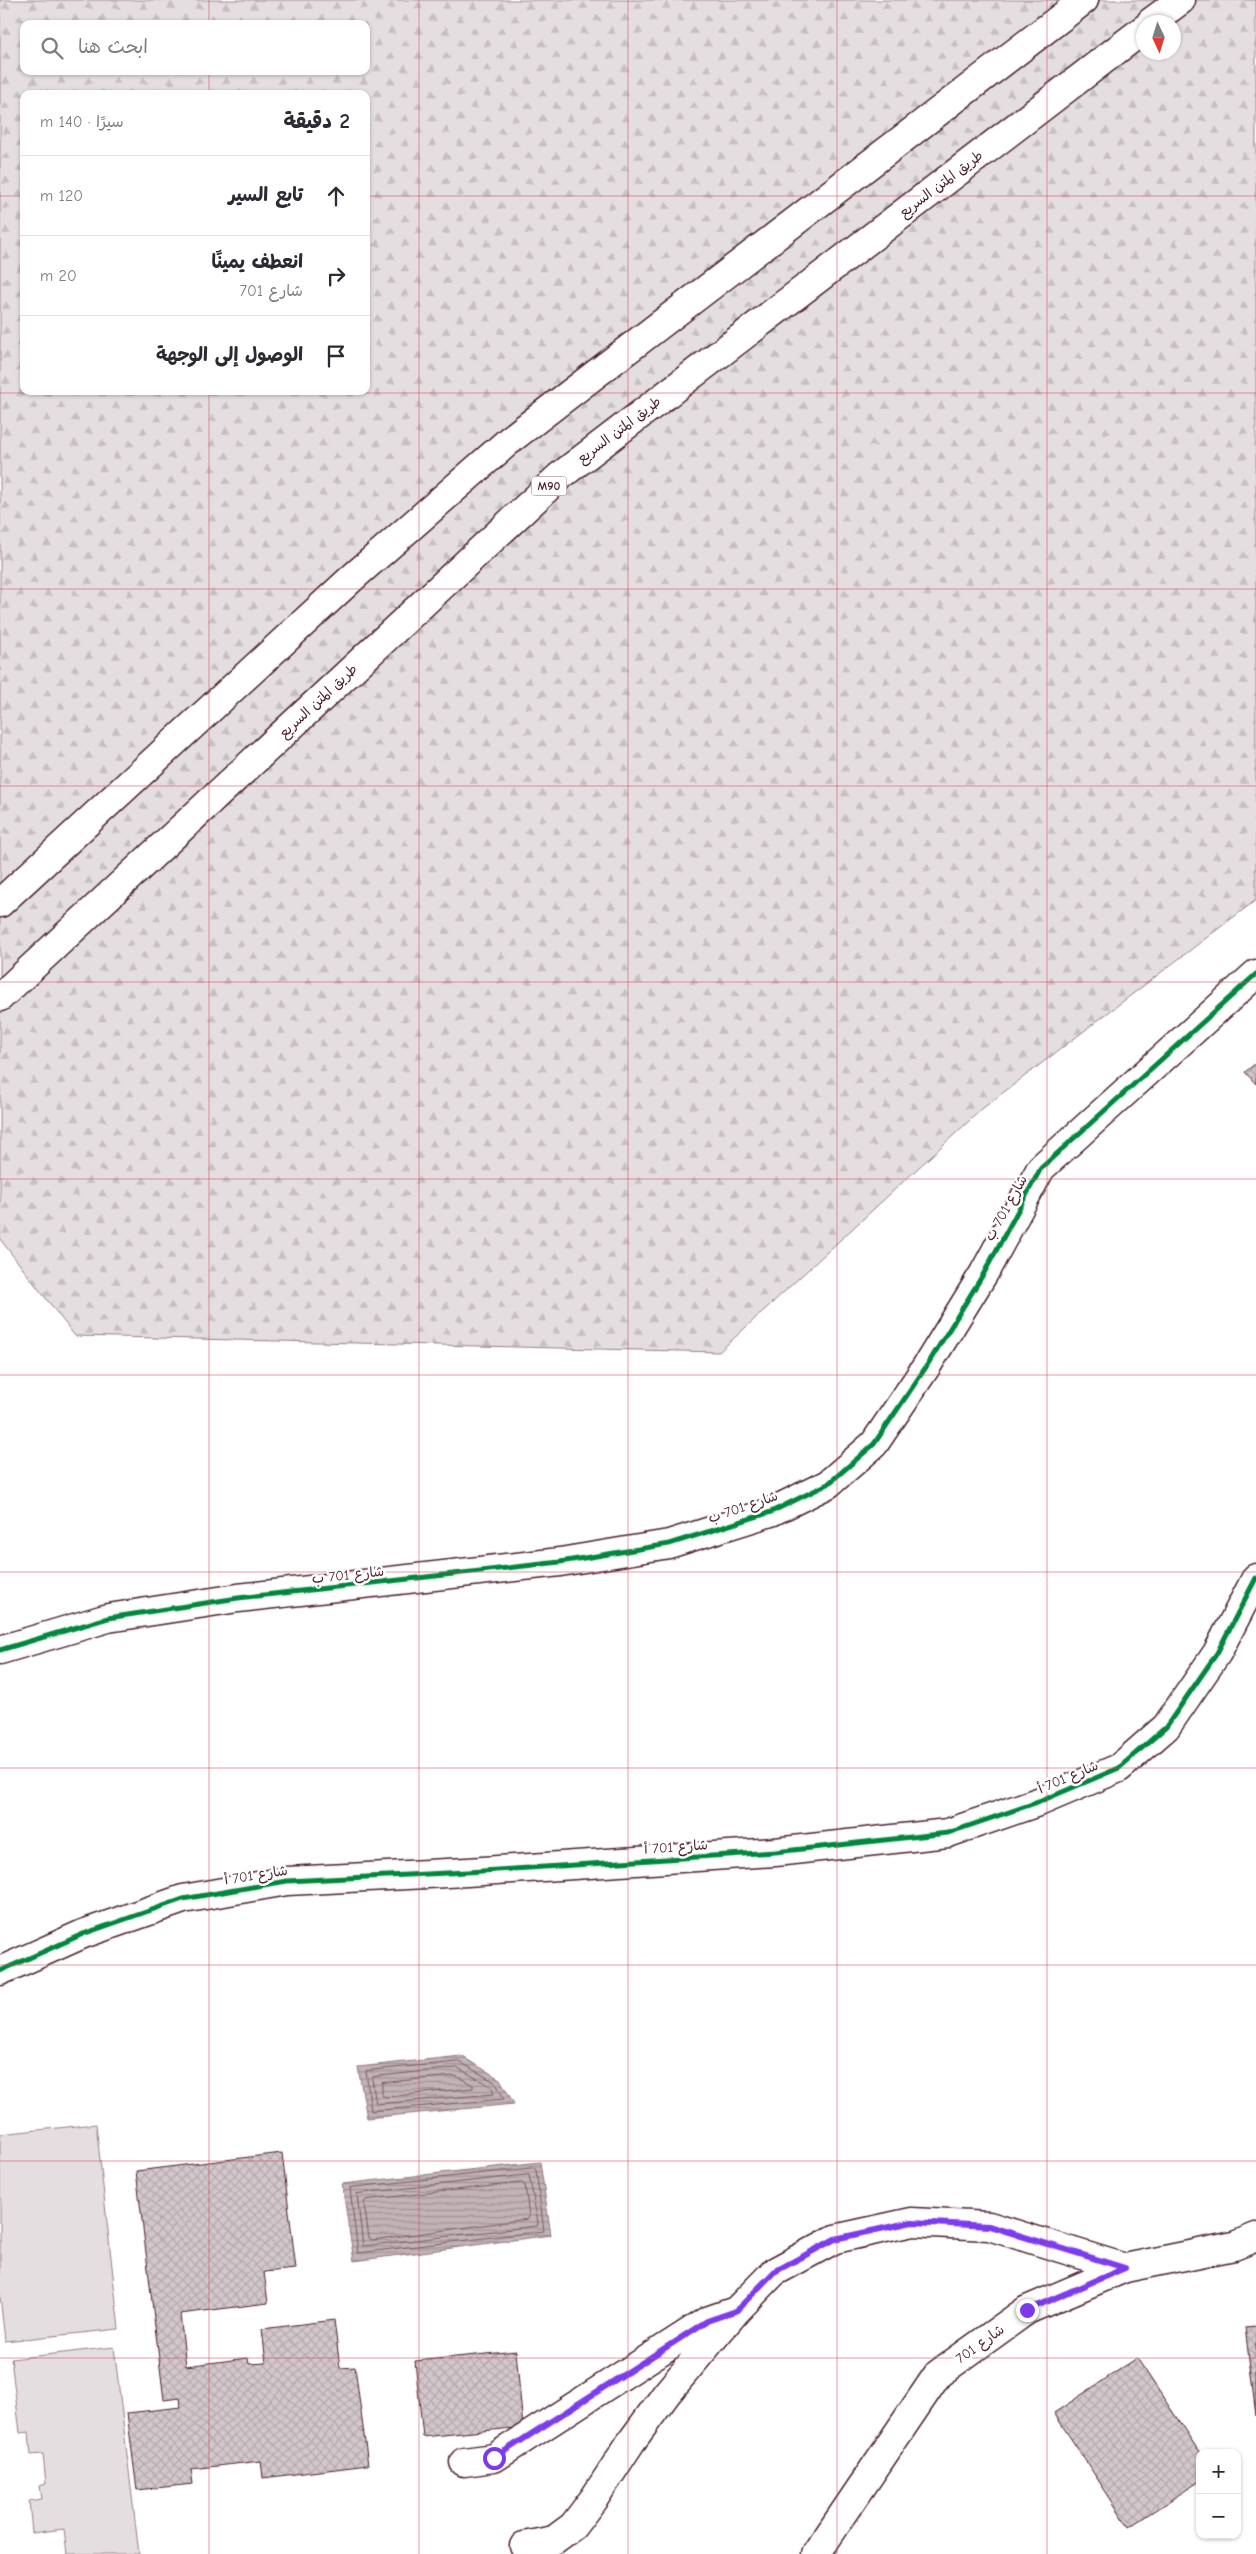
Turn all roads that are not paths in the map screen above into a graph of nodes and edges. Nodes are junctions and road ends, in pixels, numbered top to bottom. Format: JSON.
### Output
{"nodes":[{"id":1,"x":1084,"y":0,"type":"edge"},
{"id":2,"x":1181,"y":0,"type":"edge"},
{"id":3,"x":1161,"y":15,"type":"edge"},
{"id":4,"x":1136,"y":35,"type":"edge"},
{"id":5,"x":0,"y":903,"type":"edge"},
{"id":6,"x":1256,"y":974,"type":"edge"},
{"id":7,"x":0,"y":998,"type":"edge"},
{"id":8,"x":1256,"y":1578,"type":"edge"},
{"id":9,"x":0,"y":1650,"type":"edge"},
{"id":10,"x":0,"y":1971,"type":"edge"},
{"id":11,"x":1256,"y":2237,"type":"edge"},
{"id":12,"x":1125,"y":2268,"type":"junction"},
{"id":13,"x":736,"y":2311,"type":"junction"},
{"id":14,"x":464,"y":2462,"type":"dead end"},
{"id":15,"x":524,"y":2546,"type":"dead end"},
{"id":16,"x":816,"y":2554,"type":"edge"}],
"edges":[{"from":1,"to":5,"type":"main road"},
{"from":2,"to":3,"type":"main road"},
{"from":4,"to":7,"type":"main road","name":"طريق المتن السريع","number":"M90"},
{"from":6,"to":9,"type":"main road","name":"شارع 701 ب"},
{"from":8,"to":10,"type":"main road","name":"شارع 701 أ"},
{"from":11,"to":12,"type":"main road","name":"شارع 701"},
{"from":12,"to":13,"type":"main road"},
{"from":12,"to":16,"type":"main road","name":"شارع 701"},
{"from":13,"to":14,"type":"main road"},
{"from":13,"to":15,"type":"main road"}]}
